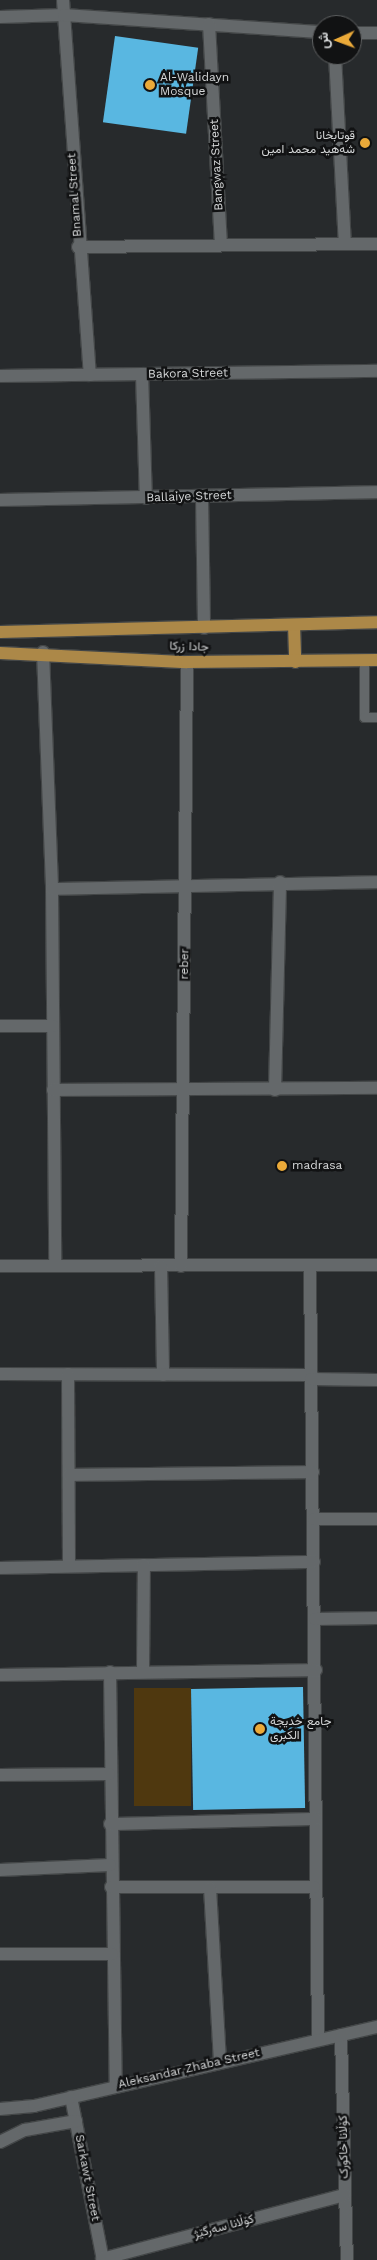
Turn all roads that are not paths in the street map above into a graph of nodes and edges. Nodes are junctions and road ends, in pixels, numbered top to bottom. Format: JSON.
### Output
{"nodes":[{"id":1,"x":63,"y":0,"type":"edge"},
{"id":2,"x":64,"y":15,"type":"junction"},
{"id":3,"x":0,"y":17,"type":"edge"},
{"id":4,"x":209,"y":24,"type":"junction"},
{"id":5,"x":312,"y":31,"type":"edge"},
{"id":6,"x":362,"y":33,"type":"edge"},
{"id":7,"x":377,"y":34,"type":"edge"},
{"id":8,"x":336,"y":65,"type":"edge"},
{"id":9,"x":345,"y":244,"type":"junction"},
{"id":10,"x":377,"y":244,"type":"edge"},
{"id":11,"x":222,"y":245,"type":"junction"},
{"id":12,"x":78,"y":247,"type":"junction"},
{"id":13,"x":377,"y":371,"type":"edge"},
{"id":14,"x":142,"y":374,"type":"junction"},
{"id":15,"x":90,"y":375,"type":"junction"},
{"id":16,"x":0,"y":376,"type":"edge"},
{"id":17,"x":377,"y":379,"type":"edge"},
{"id":18,"x":377,"y":492,"type":"edge"},
{"id":19,"x":202,"y":496,"type":"junction"},
{"id":20,"x":146,"y":498,"type":"junction"},
{"id":21,"x":0,"y":500,"type":"edge"},
{"id":22,"x":377,"y":622,"type":"edge"},
{"id":23,"x":294,"y":625,"type":"junction"},
{"id":24,"x":204,"y":628,"type":"junction"},
{"id":25,"x":0,"y":632,"type":"edge"},
{"id":26,"x":43,"y":652,"type":"junction"},
{"id":27,"x":0,"y":653,"type":"edge"},
{"id":28,"x":364,"y":660,"type":"junction"},
{"id":29,"x":377,"y":660,"type":"edge"},
{"id":30,"x":187,"y":662,"type":"junction"},
{"id":31,"x":295,"y":662,"type":"junction"},
{"id":32,"x":377,"y":717,"type":"edge"},
{"id":33,"x":280,"y":882,"type":"junction"},
{"id":34,"x":377,"y":882,"type":"edge"},
{"id":35,"x":186,"y":885,"type":"junction"},
{"id":36,"x":52,"y":889,"type":"junction"},
{"id":37,"x":0,"y":1026,"type":"edge"},
{"id":38,"x":53,"y":1026,"type":"junction"},
{"id":39,"x":377,"y":1088,"type":"edge"},
{"id":40,"x":53,"y":1090,"type":"junction"},
{"id":41,"x":276,"y":1090,"type":"junction"},
{"id":42,"x":183,"y":1091,"type":"junction"},
{"id":43,"x":310,"y":1265,"type":"junction"},
{"id":44,"x":377,"y":1265,"type":"edge"},
{"id":45,"x":0,"y":1266,"type":"edge"},
{"id":46,"x":55,"y":1266,"type":"junction"},
{"id":47,"x":161,"y":1266,"type":"junction"},
{"id":48,"x":181,"y":1266,"type":"junction"},
{"id":49,"x":0,"y":1374,"type":"edge"},
{"id":50,"x":68,"y":1374,"type":"junction"},
{"id":51,"x":163,"y":1374,"type":"junction"},
{"id":52,"x":311,"y":1377,"type":"junction"},
{"id":53,"x":377,"y":1380,"type":"edge"},
{"id":54,"x":313,"y":1472,"type":"junction"},
{"id":55,"x":69,"y":1474,"type":"junction"},
{"id":56,"x":314,"y":1519,"type":"junction"},
{"id":57,"x":377,"y":1519,"type":"edge"},
{"id":58,"x":314,"y":1562,"type":"junction"},
{"id":59,"x":144,"y":1565,"type":"junction"},
{"id":60,"x":70,"y":1566,"type":"junction"},
{"id":61,"x":0,"y":1568,"type":"edge"},
{"id":62,"x":377,"y":1618,"type":"edge"},
{"id":63,"x":315,"y":1619,"type":"junction"},
{"id":64,"x":316,"y":1670,"type":"junction"},
{"id":65,"x":110,"y":1672,"type":"junction"},
{"id":66,"x":143,"y":1672,"type":"junction"},
{"id":67,"x":0,"y":1675,"type":"edge"},
{"id":68,"x":109,"y":1774,"type":"junction"},
{"id":69,"x":0,"y":1775,"type":"edge"},
{"id":70,"x":316,"y":1819,"type":"junction"},
{"id":71,"x":110,"y":1824,"type":"junction"},
{"id":72,"x":110,"y":1865,"type":"junction"},
{"id":73,"x":0,"y":1870,"type":"edge"},
{"id":74,"x":111,"y":1887,"type":"junction"},
{"id":75,"x":314,"y":1887,"type":"junction"},
{"id":76,"x":210,"y":1888,"type":"junction"},
{"id":77,"x":0,"y":1954,"type":"edge"},
{"id":78,"x":112,"y":1954,"type":"junction"},
{"id":79,"x":377,"y":2027,"type":"edge"},
{"id":80,"x":341,"y":2035,"type":"junction"},
{"id":81,"x":318,"y":2040,"type":"junction"},
{"id":82,"x":220,"y":2062,"type":"junction"},
{"id":83,"x":116,"y":2085,"type":"junction"},
{"id":84,"x":71,"y":2097,"type":"junction"},
{"id":85,"x":0,"y":2109,"type":"edge"},
{"id":86,"x":76,"y":2121,"type":"junction"},
{"id":87,"x":0,"y":2142,"type":"edge"},
{"id":88,"x":345,"y":2195,"type":"junction"},
{"id":89,"x":102,"y":2260,"type":"edge"},
{"id":90,"x":347,"y":2260,"type":"edge"}],
"edges":[{"from":1,"to":2,"type":"street","name":"Bnamal Street"},
{"from":2,"to":3,"type":"street"},
{"from":2,"to":4,"type":"street"},
{"from":2,"to":12,"type":"street","name":"Bnamal Street"},
{"from":4,"to":5,"type":"street"},
{"from":4,"to":11,"type":"street","name":"Bangwaz Street"},
{"from":6,"to":7,"type":"street"},
{"from":8,"to":9,"type":"street"},
{"from":9,"to":10,"type":"street"},
{"from":9,"to":11,"type":"street"},
{"from":11,"to":12,"type":"street"},
{"from":12,"to":15,"type":"street","name":"Bnamal Street"},
{"from":13,"to":14,"type":"street","name":"Bakora Street"},
{"from":13,"to":17,"type":"street"},
{"from":14,"to":15,"type":"street","name":"Bakora Street"},
{"from":14,"to":20,"type":"street"},
{"from":15,"to":16,"type":"street","name":"Bakora Street"},
{"from":18,"to":19,"type":"street","name":"Ballaiye Street"},
{"from":19,"to":20,"type":"street","name":"Ballaiye Street"},
{"from":19,"to":24,"type":"street"},
{"from":20,"to":21,"type":"street","name":"Ballaiye Street"},
{"from":22,"to":23,"type":"main road","name":"جادا زرکا"},
{"from":23,"to":24,"type":"main road","name":"جادا زرکا"},
{"from":23,"to":31,"type":"main road"},
{"from":24,"to":25,"type":"main road","name":"جادا زرکا"},
{"from":26,"to":27,"type":"main road","name":"جادا زرکا"},
{"from":26,"to":30,"type":"main road","name":"جادا زرکا"},
{"from":26,"to":36,"type":"street"},
{"from":28,"to":29,"type":"main road","name":"جادا زرکا"},
{"from":28,"to":31,"type":"main road","name":"جادا زرکا"},
{"from":28,"to":32,"type":"lane"},
{"from":30,"to":31,"type":"main road","name":"جادا زرکا"},
{"from":30,"to":35,"type":"street","name":"reber"},
{"from":33,"to":34,"type":"street"},
{"from":33,"to":35,"type":"street"},
{"from":33,"to":41,"type":"street"},
{"from":35,"to":36,"type":"street"},
{"from":35,"to":42,"type":"street","name":"reber"},
{"from":36,"to":38,"type":"street"},
{"from":37,"to":38,"type":"street"},
{"from":38,"to":40,"type":"street"},
{"from":39,"to":41,"type":"street"},
{"from":40,"to":42,"type":"street"},
{"from":40,"to":46,"type":"street"},
{"from":41,"to":42,"type":"street"},
{"from":42,"to":48,"type":"street","name":"reber"},
{"from":43,"to":44,"type":"street"},
{"from":43,"to":48,"type":"street"},
{"from":43,"to":52,"type":"street"},
{"from":45,"to":46,"type":"street"},
{"from":46,"to":47,"type":"street"},
{"from":47,"to":48,"type":"street"},
{"from":47,"to":51,"type":"street"},
{"from":49,"to":50,"type":"street"},
{"from":50,"to":51,"type":"street"},
{"from":50,"to":55,"type":"street"},
{"from":51,"to":52,"type":"street"},
{"from":52,"to":53,"type":"street"},
{"from":52,"to":54,"type":"street"},
{"from":54,"to":55,"type":"street"},
{"from":54,"to":56,"type":"street"},
{"from":55,"to":60,"type":"street"},
{"from":56,"to":57,"type":"street"},
{"from":56,"to":58,"type":"street"},
{"from":58,"to":59,"type":"street"},
{"from":58,"to":63,"type":"street"},
{"from":59,"to":60,"type":"street"},
{"from":59,"to":66,"type":"street"},
{"from":60,"to":61,"type":"street"},
{"from":62,"to":63,"type":"street"},
{"from":63,"to":64,"type":"street"},
{"from":64,"to":66,"type":"street"},
{"from":64,"to":70,"type":"street"},
{"from":65,"to":66,"type":"street"},
{"from":65,"to":67,"type":"street"},
{"from":65,"to":68,"type":"street"},
{"from":68,"to":69,"type":"street"},
{"from":68,"to":71,"type":"street"},
{"from":70,"to":71,"type":"street"},
{"from":70,"to":75,"type":"street"},
{"from":71,"to":72,"type":"street"},
{"from":72,"to":73,"type":"street"},
{"from":72,"to":74,"type":"street"},
{"from":74,"to":76,"type":"street"},
{"from":74,"to":78,"type":"street"},
{"from":75,"to":76,"type":"street"},
{"from":75,"to":81,"type":"street"},
{"from":76,"to":82,"type":"street"},
{"from":77,"to":78,"type":"street"},
{"from":78,"to":83,"type":"street"},
{"from":79,"to":80,"type":"street","name":"Aleksandar Zhaba Street"},
{"from":80,"to":81,"type":"street","name":"Aleksandar Zhaba Street"},
{"from":80,"to":88,"type":"street","name":"کۆڵانا خاکورک"},
{"from":81,"to":82,"type":"street","name":"Aleksandar Zhaba Street"},
{"from":82,"to":83,"type":"street","name":"Aleksandar Zhaba Street"},
{"from":83,"to":84,"type":"street","name":"Aleksandar Zhaba Street"},
{"from":84,"to":85,"type":"street","name":"Aleksandar Zhaba Street"},
{"from":84,"to":86,"type":"street","name":"Sarkawt Street"},
{"from":86,"to":87,"type":"street"},
{"from":86,"to":89,"type":"street","name":"Sarkawt Street"},
{"from":88,"to":89,"type":"street","name":"کۆڵانا سەرگێژ"},
{"from":88,"to":90,"type":"street","name":"کۆڵانا خاکورک"}]}
